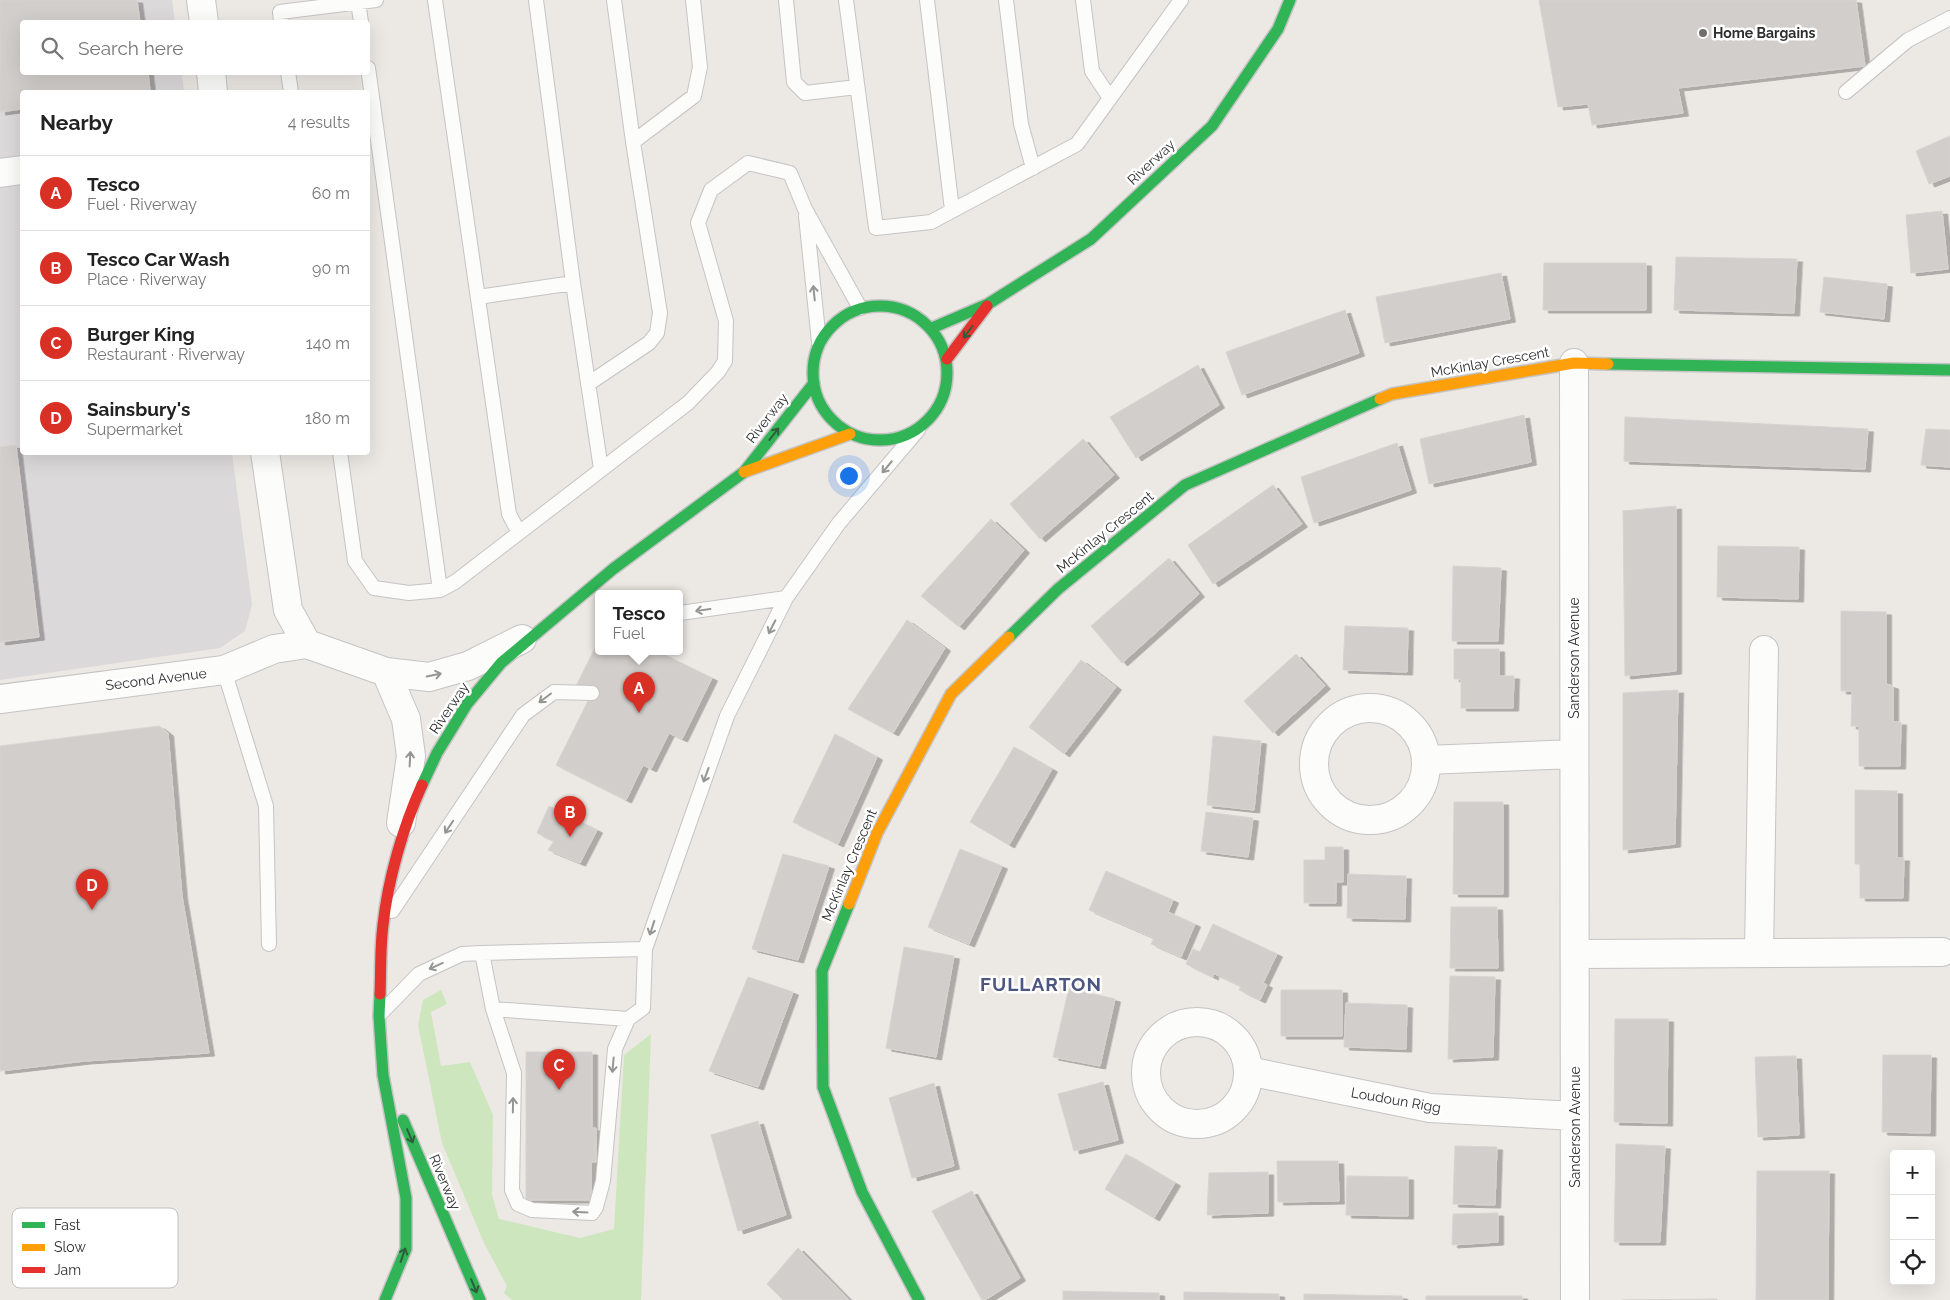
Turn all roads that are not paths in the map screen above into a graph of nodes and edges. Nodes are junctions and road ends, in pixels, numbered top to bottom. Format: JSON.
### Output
{"nodes":[{"id":1,"x":201,"y":0,"type":"edge"},
{"id":2,"x":376,"y":0,"type":"edge"},
{"id":3,"x":434,"y":0,"type":"edge"},
{"id":4,"x":536,"y":0,"type":"edge"},
{"id":5,"x":614,"y":0,"type":"edge"},
{"id":6,"x":693,"y":0,"type":"edge"},
{"id":7,"x":786,"y":0,"type":"edge"},
{"id":8,"x":846,"y":0,"type":"edge"},
{"id":9,"x":927,"y":0,"type":"edge"},
{"id":10,"x":1006,"y":0,"type":"edge"},
{"id":11,"x":1083,"y":0,"type":"edge"},
{"id":12,"x":1290,"y":0,"type":"edge"},
{"id":13,"x":1178,"y":1,"type":"edge"},
{"id":14,"x":358,"y":2,"type":"junction"},
{"id":15,"x":1950,"y":18,"type":"edge"},
{"id":16,"x":204,"y":20,"type":"edge"},
{"id":17,"x":281,"y":20,"type":"edge"},
{"id":18,"x":361,"y":20,"type":"edge"},
{"id":19,"x":211,"y":75,"type":"edge"},
{"id":20,"x":288,"y":75,"type":"edge"},
{"id":21,"x":369,"y":75,"type":"edge"},
{"id":22,"x":857,"y":87,"type":"junction"},
{"id":23,"x":214,"y":90,"type":"edge"},
{"id":24,"x":291,"y":90,"type":"edge"},
{"id":25,"x":1846,"y":92,"type":"dead end"},
{"id":26,"x":1110,"y":98,"type":"junction"},
{"id":27,"x":633,"y":142,"type":"junction"},
{"id":28,"x":1033,"y":168,"type":"junction"},
{"id":29,"x":20,"y":170,"type":"edge"},
{"id":30,"x":0,"y":173,"type":"edge"},
{"id":31,"x":805,"y":209,"type":"junction"},
{"id":32,"x":952,"y":210,"type":"junction"},
{"id":33,"x":573,"y":283,"type":"junction"},
{"id":34,"x":478,"y":297,"type":"junction"},
{"id":35,"x":988,"y":304,"type":"junction"},
{"id":36,"x":860,"y":308,"type":"junction"},
{"id":37,"x":932,"y":328,"type":"junction"},
{"id":38,"x":820,"y":342,"type":"junction"},
{"id":39,"x":947,"y":359,"type":"junction"},
{"id":40,"x":1574,"y":363,"type":"junction"},
{"id":41,"x":1950,"y":370,"type":"edge"},
{"id":42,"x":814,"y":383,"type":"junction"},
{"id":43,"x":588,"y":384,"type":"junction"},
{"id":44,"x":918,"y":430,"type":"junction"},
{"id":45,"x":850,"y":434,"type":"junction"},
{"id":46,"x":265,"y":455,"type":"edge"},
{"id":47,"x":340,"y":455,"type":"edge"},
{"id":48,"x":601,"y":469,"type":"junction"},
{"id":49,"x":744,"y":472,"type":"junction"},
{"id":50,"x":520,"y":533,"type":"junction"},
{"id":51,"x":440,"y":590,"type":"junction"},
{"id":52,"x":786,"y":598,"type":"junction"},
{"id":53,"x":683,"y":613,"type":"edge"},
{"id":54,"x":543,"y":629,"type":"junction"},
{"id":55,"x":307,"y":644,"type":"junction"},
{"id":56,"x":1764,"y":650,"type":"dead end"},
{"id":57,"x":224,"y":670,"type":"junction"},
{"id":58,"x":386,"y":672,"type":"junction"},
{"id":59,"x":592,"y":693,"type":"dead end"},
{"id":60,"x":0,"y":699,"type":"edge"},
{"id":61,"x":1574,"y":754,"type":"junction"},
{"id":62,"x":1426,"y":760,"type":"junction"},
{"id":63,"x":396,"y":860,"type":"junction"},
{"id":64,"x":383,"y":925,"type":"junction"},
{"id":65,"x":269,"y":944,"type":"dead end"},
{"id":66,"x":645,"y":950,"type":"junction"},
{"id":67,"x":1942,"y":952,"type":"dead end"},
{"id":68,"x":1759,"y":953,"type":"junction"},
{"id":69,"x":482,"y":954,"type":"junction"},
{"id":70,"x":1575,"y":954,"type":"junction"},
{"id":71,"x":493,"y":1009,"type":"junction"},
{"id":72,"x":379,"y":1016,"type":"junction"},
{"id":73,"x":628,"y":1019,"type":"junction"},
{"id":74,"x":1248,"y":1071,"type":"dead end"},
{"id":75,"x":383,"y":1076,"type":"junction"},
{"id":76,"x":1575,"y":1116,"type":"junction"},
{"id":77,"x":386,"y":1300,"type":"edge"},
{"id":78,"x":480,"y":1300,"type":"edge"},
{"id":79,"x":919,"y":1300,"type":"edge"},
{"id":80,"x":1575,"y":1300,"type":"edge"}],
"edges":[{"from":1,"to":16,"type":"street"},
{"from":2,"to":14,"type":"lane"},
{"from":3,"to":34,"type":"lane"},
{"from":4,"to":33,"type":"lane"},
{"from":5,"to":27,"type":"lane"},
{"from":6,"to":27,"type":"lane"},
{"from":7,"to":22,"type":"lane"},
{"from":8,"to":22,"type":"lane"},
{"from":9,"to":32,"type":"lane"},
{"from":10,"to":28,"type":"lane"},
{"from":11,"to":26,"type":"lane"},
{"from":12,"to":35,"type":"street","name":"Riverway"},
{"from":13,"to":26,"type":"lane"},
{"from":14,"to":17,"type":"lane"},
{"from":14,"to":18,"type":"lane"},
{"from":15,"to":25,"type":"lane"},
{"from":19,"to":23,"type":"street"},
{"from":20,"to":24,"type":"lane"},
{"from":21,"to":51,"type":"lane"},
{"from":22,"to":32,"type":"lane"},
{"from":26,"to":28,"type":"lane"},
{"from":27,"to":43,"type":"lane"},
{"from":28,"to":32,"type":"lane"},
{"from":29,"to":30,"type":"street"},
{"from":31,"to":36,"type":"lane"},
{"from":38,"to":31,"type":"lane","one_way":true},
{"from":31,"to":48,"type":"lane"},
{"from":33,"to":34,"type":"lane"},
{"from":33,"to":43,"type":"lane"},
{"from":34,"to":50,"type":"lane"},
{"from":35,"to":37,"type":"street","name":"Riverway"},
{"from":35,"to":39,"type":"street","name":"Riverway","one_way":true},
{"from":36,"to":37,"type":"street"},
{"from":36,"to":38,"type":"street"},
{"from":37,"to":39,"type":"street"},
{"from":38,"to":42,"type":"street"},
{"from":39,"to":44,"type":"street"},
{"from":40,"to":41,"type":"street","name":"McKinlay Crescent"},
{"from":40,"to":61,"type":"street","name":"Sanderson Avenue"},
{"from":40,"to":79,"type":"street","name":"McKinlay Crescent"},
{"from":42,"to":45,"type":"street"},
{"from":49,"to":42,"type":"street","name":"Riverway","one_way":true},
{"from":43,"to":48,"type":"lane"},
{"from":44,"to":45,"type":"street"},
{"from":44,"to":52,"type":"lane","one_way":true},
{"from":45,"to":49,"type":"street","name":"Riverway"},
{"from":46,"to":55,"type":"street"},
{"from":47,"to":51,"type":"lane"},
{"from":48,"to":50,"type":"lane"},
{"from":49,"to":54,"type":"street","name":"Riverway"},
{"from":50,"to":51,"type":"lane"},
{"from":52,"to":53,"type":"lane","one_way":true},
{"from":52,"to":66,"type":"lane","one_way":true},
{"from":58,"to":54,"type":"street","one_way":true},
{"from":54,"to":63,"type":"street","name":"Riverway"},
{"from":55,"to":57,"type":"street","name":"Second Avenue"},
{"from":55,"to":58,"type":"street"},
{"from":56,"to":68,"type":"street"},
{"from":57,"to":60,"type":"street","name":"Second Avenue"},
{"from":57,"to":65,"type":"lane"},
{"from":63,"to":58,"type":"street","one_way":true},
{"from":59,"to":64,"type":"lane","one_way":true},
{"from":61,"to":62,"type":"street"},
{"from":61,"to":70,"type":"street","name":"Sanderson Avenue"},
{"from":62,"to":62,"type":"street"},
{"from":63,"to":64,"type":"street","name":"Riverway"},
{"from":64,"to":72,"type":"street","name":"Riverway"},
{"from":66,"to":69,"type":"lane"},
{"from":66,"to":73,"type":"lane"},
{"from":67,"to":68,"type":"street"},
{"from":68,"to":70,"type":"street"},
{"from":69,"to":71,"type":"lane"},
{"from":69,"to":72,"type":"lane","one_way":true},
{"from":70,"to":76,"type":"street","name":"Sanderson Avenue"},
{"from":71,"to":73,"type":"lane"},
{"from":73,"to":71,"type":"lane","one_way":true},
{"from":72,"to":75,"type":"street","name":"Riverway"},
{"from":74,"to":76,"type":"street","name":"Loudoun Rigg"},
{"from":77,"to":75,"type":"street","name":"Riverway","one_way":true},
{"from":75,"to":78,"type":"street","name":"Riverway","one_way":true},
{"from":76,"to":80,"type":"street","name":"Sanderson Avenue"}]}
